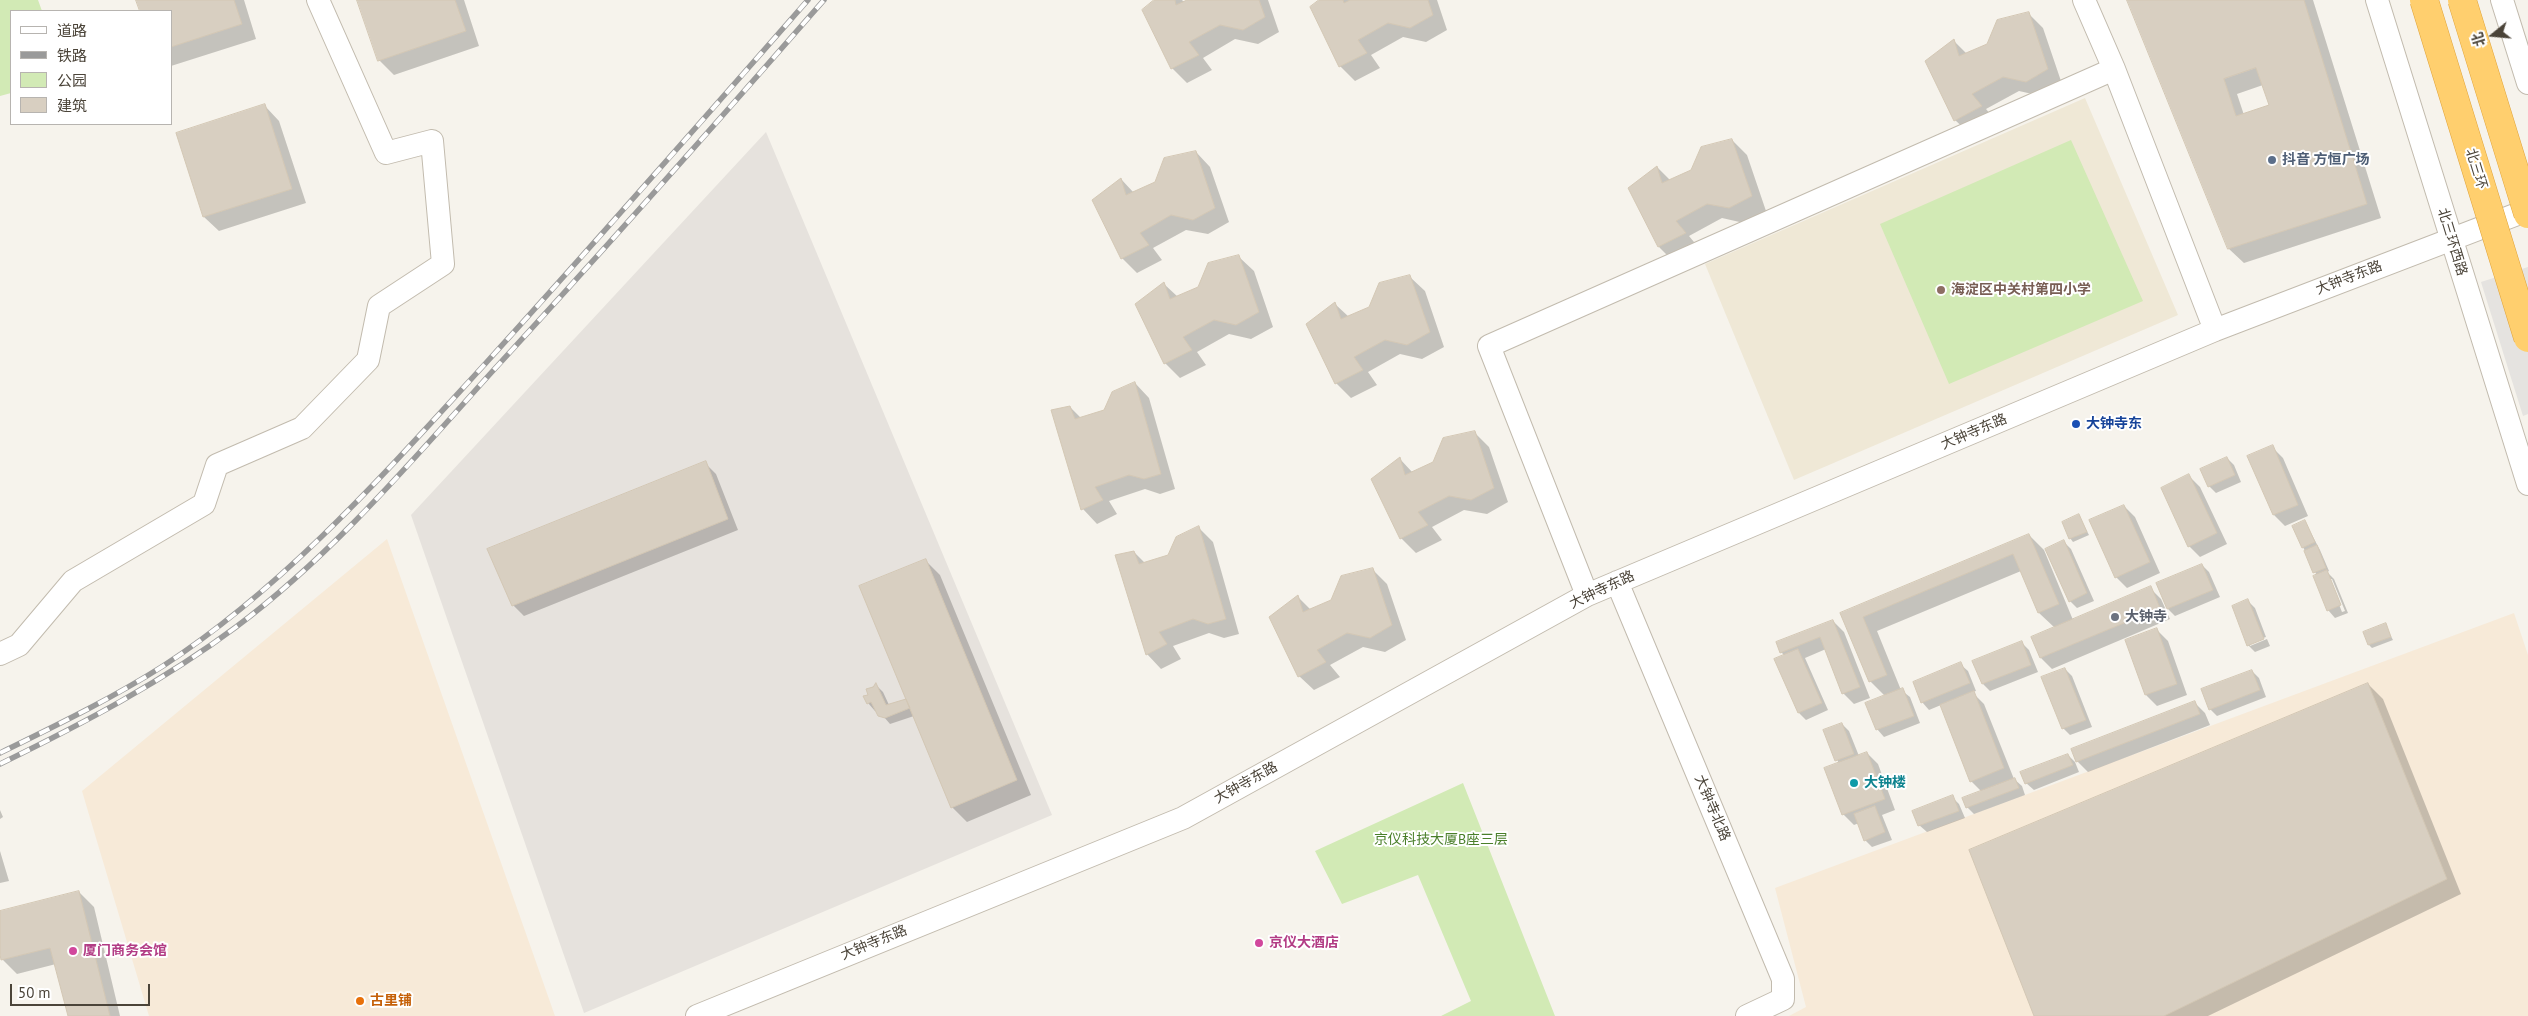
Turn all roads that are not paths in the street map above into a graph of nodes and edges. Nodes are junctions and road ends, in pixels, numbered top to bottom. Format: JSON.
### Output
{"nodes":[{"id":1,"x":318,"y":0,"type":"edge"},
{"id":2,"x":2084,"y":0,"type":"edge"},
{"id":3,"x":2378,"y":0,"type":"edge"},
{"id":4,"x":2424,"y":0,"type":"edge"},
{"id":5,"x":2462,"y":0,"type":"edge"},
{"id":6,"x":2502,"y":0,"type":"edge"},
{"id":7,"x":2114,"y":70,"type":"junction"},
{"id":8,"x":2528,"y":83,"type":"edge"},
{"id":9,"x":2528,"y":210,"type":"edge"},
{"id":10,"x":2528,"y":214,"type":"edge"},
{"id":11,"x":2451,"y":239,"type":"junction"},
{"id":12,"x":2215,"y":330,"type":"junction"},
{"id":13,"x":2528,"y":338,"type":"edge"},
{"id":14,"x":2523,"y":451,"type":"edge"},
{"id":15,"x":2528,"y":484,"type":"edge"},
{"id":16,"x":1617,"y":582,"type":"junction"},
{"id":17,"x":1587,"y":595,"type":"junction"},
{"id":18,"x":0,"y":654,"type":"edge"},
{"id":19,"x":697,"y":1016,"type":"edge"},
{"id":20,"x":1747,"y":1016,"type":"edge"}],
"edges":[{"from":1,"to":18,"type":"street"},
{"from":2,"to":7,"type":"street"},
{"from":3,"to":11,"type":"street","name":"北三环西路"},
{"from":4,"to":13,"type":"highway","name":"北三环","bridge":true},
{"from":5,"to":10,"type":"highway","bridge":true},
{"from":6,"to":8,"type":"street"},
{"from":7,"to":12,"type":"street"},
{"from":7,"to":17,"type":"street"},
{"from":9,"to":11,"type":"street","name":"大钟寺东路"},
{"from":11,"to":12,"type":"street","name":"大钟寺东路"},
{"from":11,"to":14,"type":"street","name":"北三环西路"},
{"from":12,"to":16,"type":"street","name":"大钟寺东路"},
{"from":14,"to":15,"type":"street","name":"北三环西路"},
{"from":16,"to":17,"type":"street","name":"大钟寺东路"},
{"from":16,"to":20,"type":"street","name":"大钟寺北路"},
{"from":17,"to":19,"type":"street","name":"大钟寺东路"}]}
